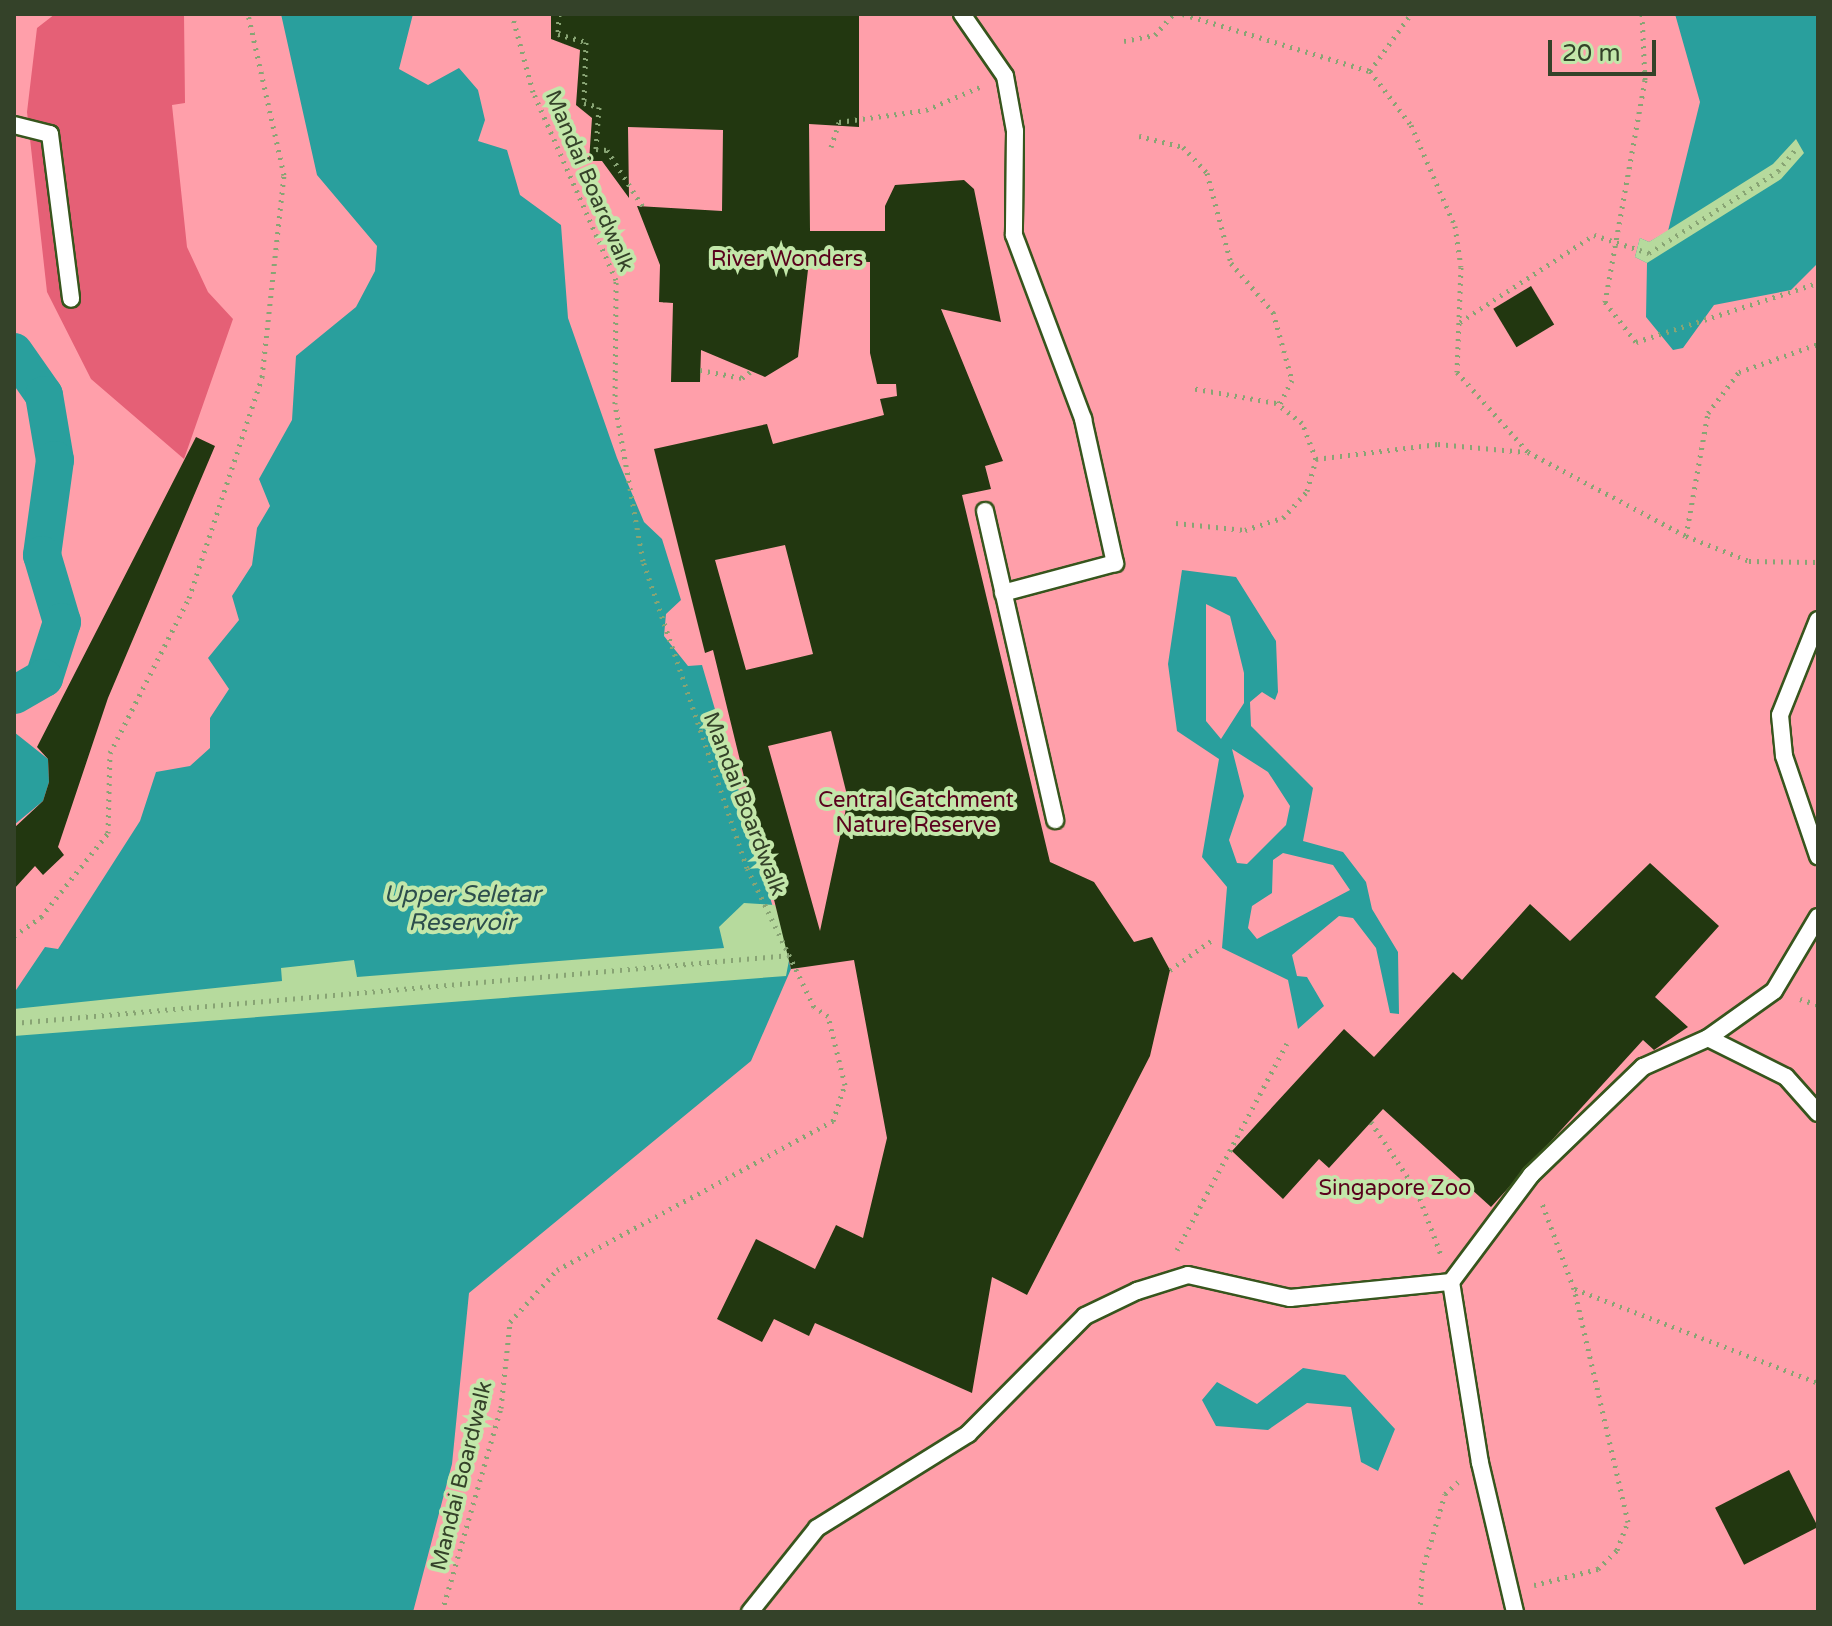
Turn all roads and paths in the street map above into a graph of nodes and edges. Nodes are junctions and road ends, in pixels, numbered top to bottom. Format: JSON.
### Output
{"nodes":[{"id":1,"x":248,"y":14,"type":"edge"},
{"id":2,"x":512,"y":14,"type":"edge"},
{"id":3,"x":559,"y":14,"type":"edge"},
{"id":4,"x":962,"y":14,"type":"edge"},
{"id":5,"x":1173,"y":14,"type":"edge"},
{"id":6,"x":1183,"y":14,"type":"edge"},
{"id":7,"x":1411,"y":14,"type":"edge"},
{"id":8,"x":1642,"y":14,"type":"edge"},
{"id":9,"x":1124,"y":41,"type":"dead end"},
{"id":10,"x":1370,"y":71,"type":"junction"},
{"id":11,"x":1005,"y":76,"type":"junction"},
{"id":12,"x":14,"y":125,"type":"edge"},
{"id":13,"x":1139,"y":136,"type":"dead end"},
{"id":14,"x":831,"y":147,"type":"dead end"},
{"id":15,"x":1796,"y":149,"type":"dead end"},
{"id":16,"x":643,"y":207,"type":"dead end"},
{"id":17,"x":1818,"y":283,"type":"edge"},
{"id":18,"x":71,"y":299,"type":"dead end"},
{"id":19,"x":1459,"y":323,"type":"junction"},
{"id":20,"x":1818,"y":344,"type":"edge"},
{"id":21,"x":754,"y":369,"type":"dead end"},
{"id":22,"x":700,"y":370,"type":"dead end"},
{"id":23,"x":1191,"y":388,"type":"dead end"},
{"id":24,"x":1279,"y":406,"type":"junction"},
{"id":25,"x":1528,"y":452,"type":"junction"},
{"id":26,"x":1316,"y":459,"type":"junction"},
{"id":27,"x":985,"y":511,"type":"dead end"},
{"id":28,"x":1176,"y":523,"type":"dead end"},
{"id":29,"x":1686,"y":536,"type":"junction"},
{"id":30,"x":1818,"y":562,"type":"edge"},
{"id":31,"x":1003,"y":593,"type":"junction"},
{"id":32,"x":1818,"y":620,"type":"edge"},
{"id":33,"x":1055,"y":820,"type":"dead end"},
{"id":34,"x":1818,"y":856,"type":"edge"},
{"id":35,"x":1818,"y":917,"type":"edge"},
{"id":36,"x":14,"y":936,"type":"edge"},
{"id":37,"x":1212,"y":940,"type":"dead end"},
{"id":38,"x":790,"y":955,"type":"dead end"},
{"id":39,"x":1170,"y":970,"type":"dead end"},
{"id":40,"x":14,"y":1023,"type":"edge"},
{"id":41,"x":1708,"y":1038,"type":"junction"},
{"id":42,"x":1287,"y":1043,"type":"dead end"},
{"id":43,"x":1818,"y":1113,"type":"edge"},
{"id":44,"x":1371,"y":1122,"type":"dead end"},
{"id":45,"x":1531,"y":1175,"type":"junction"},
{"id":46,"x":1451,"y":1282,"type":"junction"},
{"id":47,"x":1161,"y":1284,"type":"junction"},
{"id":48,"x":1574,"y":1289,"type":"junction"},
{"id":49,"x":1818,"y":1383,"type":"edge"},
{"id":50,"x":1480,"y":1463,"type":"junction"},
{"id":51,"x":1509,"y":1591,"type":"junction"},
{"id":52,"x":442,"y":1612,"type":"edge"},
{"id":53,"x":750,"y":1612,"type":"edge"},
{"id":54,"x":1420,"y":1612,"type":"edge"},
{"id":55,"x":1515,"y":1612,"type":"edge"}],
"edges":[{"from":1,"to":36,"type":"path"},
{"from":2,"to":52,"type":"path","name":"Mandai Boardwalk"},
{"from":3,"to":16,"type":"path"},
{"from":4,"to":11,"type":"lane"},
{"from":5,"to":9,"type":"path"},
{"from":6,"to":10,"type":"path"},
{"from":7,"to":10,"type":"path"},
{"from":8,"to":17,"type":"path","bridge":true},
{"from":10,"to":19,"type":"path"},
{"from":11,"to":14,"type":"path"},
{"from":11,"to":31,"type":"lane"},
{"from":12,"to":18,"type":"lane"},
{"from":13,"to":24,"type":"path"},
{"from":15,"to":19,"type":"path"},
{"from":19,"to":25,"type":"path"},
{"from":20,"to":29,"type":"path"},
{"from":21,"to":22,"type":"path"},
{"from":23,"to":24,"type":"path"},
{"from":24,"to":26,"type":"path"},
{"from":25,"to":26,"type":"path"},
{"from":25,"to":29,"type":"path"},
{"from":26,"to":28,"type":"path"},
{"from":27,"to":31,"type":"lane"},
{"from":29,"to":30,"type":"path"},
{"from":31,"to":33,"type":"lane"},
{"from":32,"to":34,"type":"lane"},
{"from":35,"to":41,"type":"lane"},
{"from":37,"to":39,"type":"path"},
{"from":38,"to":40,"type":"path","bridge":true},
{"from":41,"to":43,"type":"lane"},
{"from":41,"to":45,"type":"lane"},
{"from":42,"to":47,"type":"path"},
{"from":44,"to":46,"type":"path"},
{"from":45,"to":46,"type":"lane"},
{"from":45,"to":48,"type":"path"},
{"from":46,"to":47,"type":"lane"},
{"from":46,"to":50,"type":"lane"},
{"from":47,"to":53,"type":"lane"},
{"from":48,"to":49,"type":"path"},
{"from":48,"to":51,"type":"path"},
{"from":50,"to":51,"type":"lane"},
{"from":50,"to":54,"type":"path"},
{"from":51,"to":55,"type":"lane"}]}
